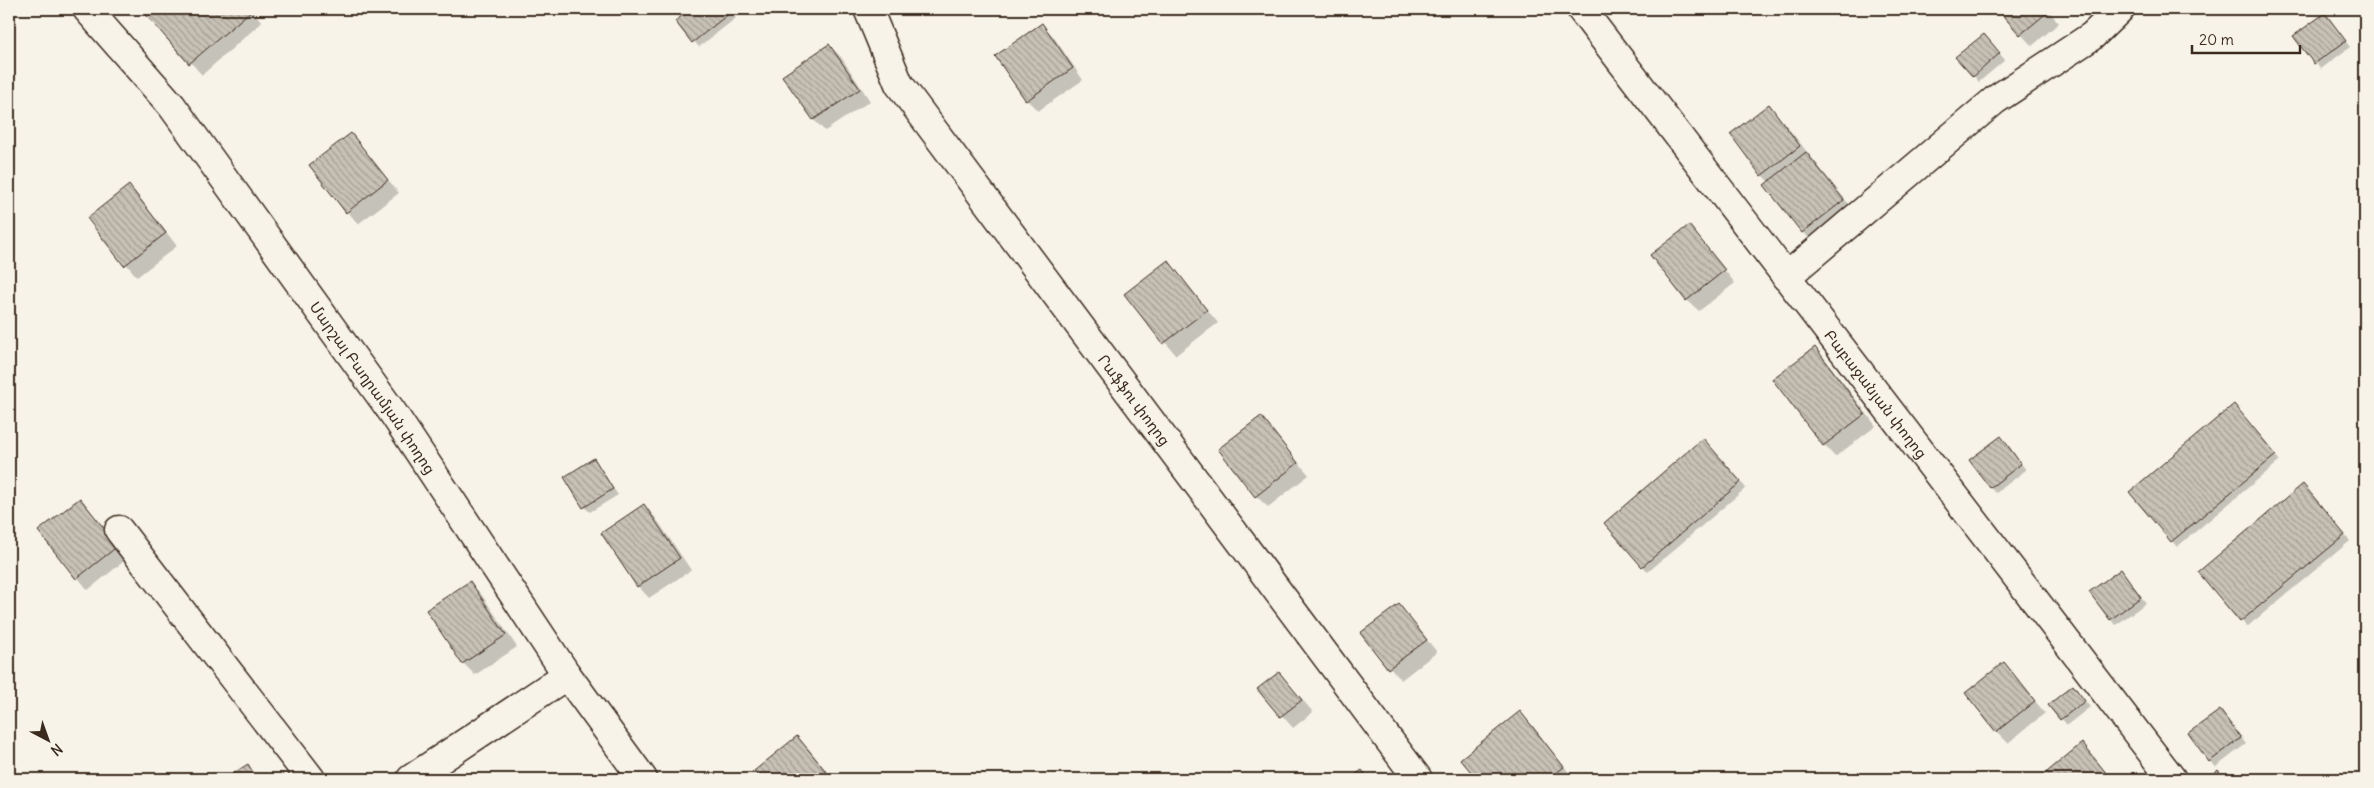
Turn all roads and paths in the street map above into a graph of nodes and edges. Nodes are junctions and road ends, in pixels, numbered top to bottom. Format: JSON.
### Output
{"nodes":[{"id":1,"x":87,"y":9,"type":"edge"},
{"id":2,"x":868,"y":9,"type":"edge"},
{"id":3,"x":1581,"y":9,"type":"edge"},
{"id":4,"x":2120,"y":9,"type":"edge"},
{"id":5,"x":1786,"y":277,"type":"junction"},
{"id":6,"x":119,"y":530,"type":"dead end"},
{"id":7,"x":567,"y":675,"type":"junction"},
{"id":8,"x":311,"y":779,"type":"edge"},
{"id":9,"x":412,"y":779,"type":"edge"},
{"id":10,"x":644,"y":779,"type":"edge"},
{"id":11,"x":1418,"y":779,"type":"edge"},
{"id":12,"x":2172,"y":779,"type":"edge"}],
"edges":[{"from":1,"to":7,"type":"street","name":"Մարշալ Բաղրամյան փողոց"},
{"from":2,"to":11,"type":"street","name":"Րաֆֆու փողոց"},
{"from":3,"to":5,"type":"street","name":"Բաբաջանյան փողոց"},
{"from":4,"to":5,"type":"street"},
{"from":5,"to":12,"type":"street","name":"Բաբաջանյան փողոց"},
{"from":6,"to":8,"type":"street"},
{"from":7,"to":9,"type":"street"},
{"from":7,"to":10,"type":"street","name":"Մարշալ Բաղրամյան փողոց"}]}
